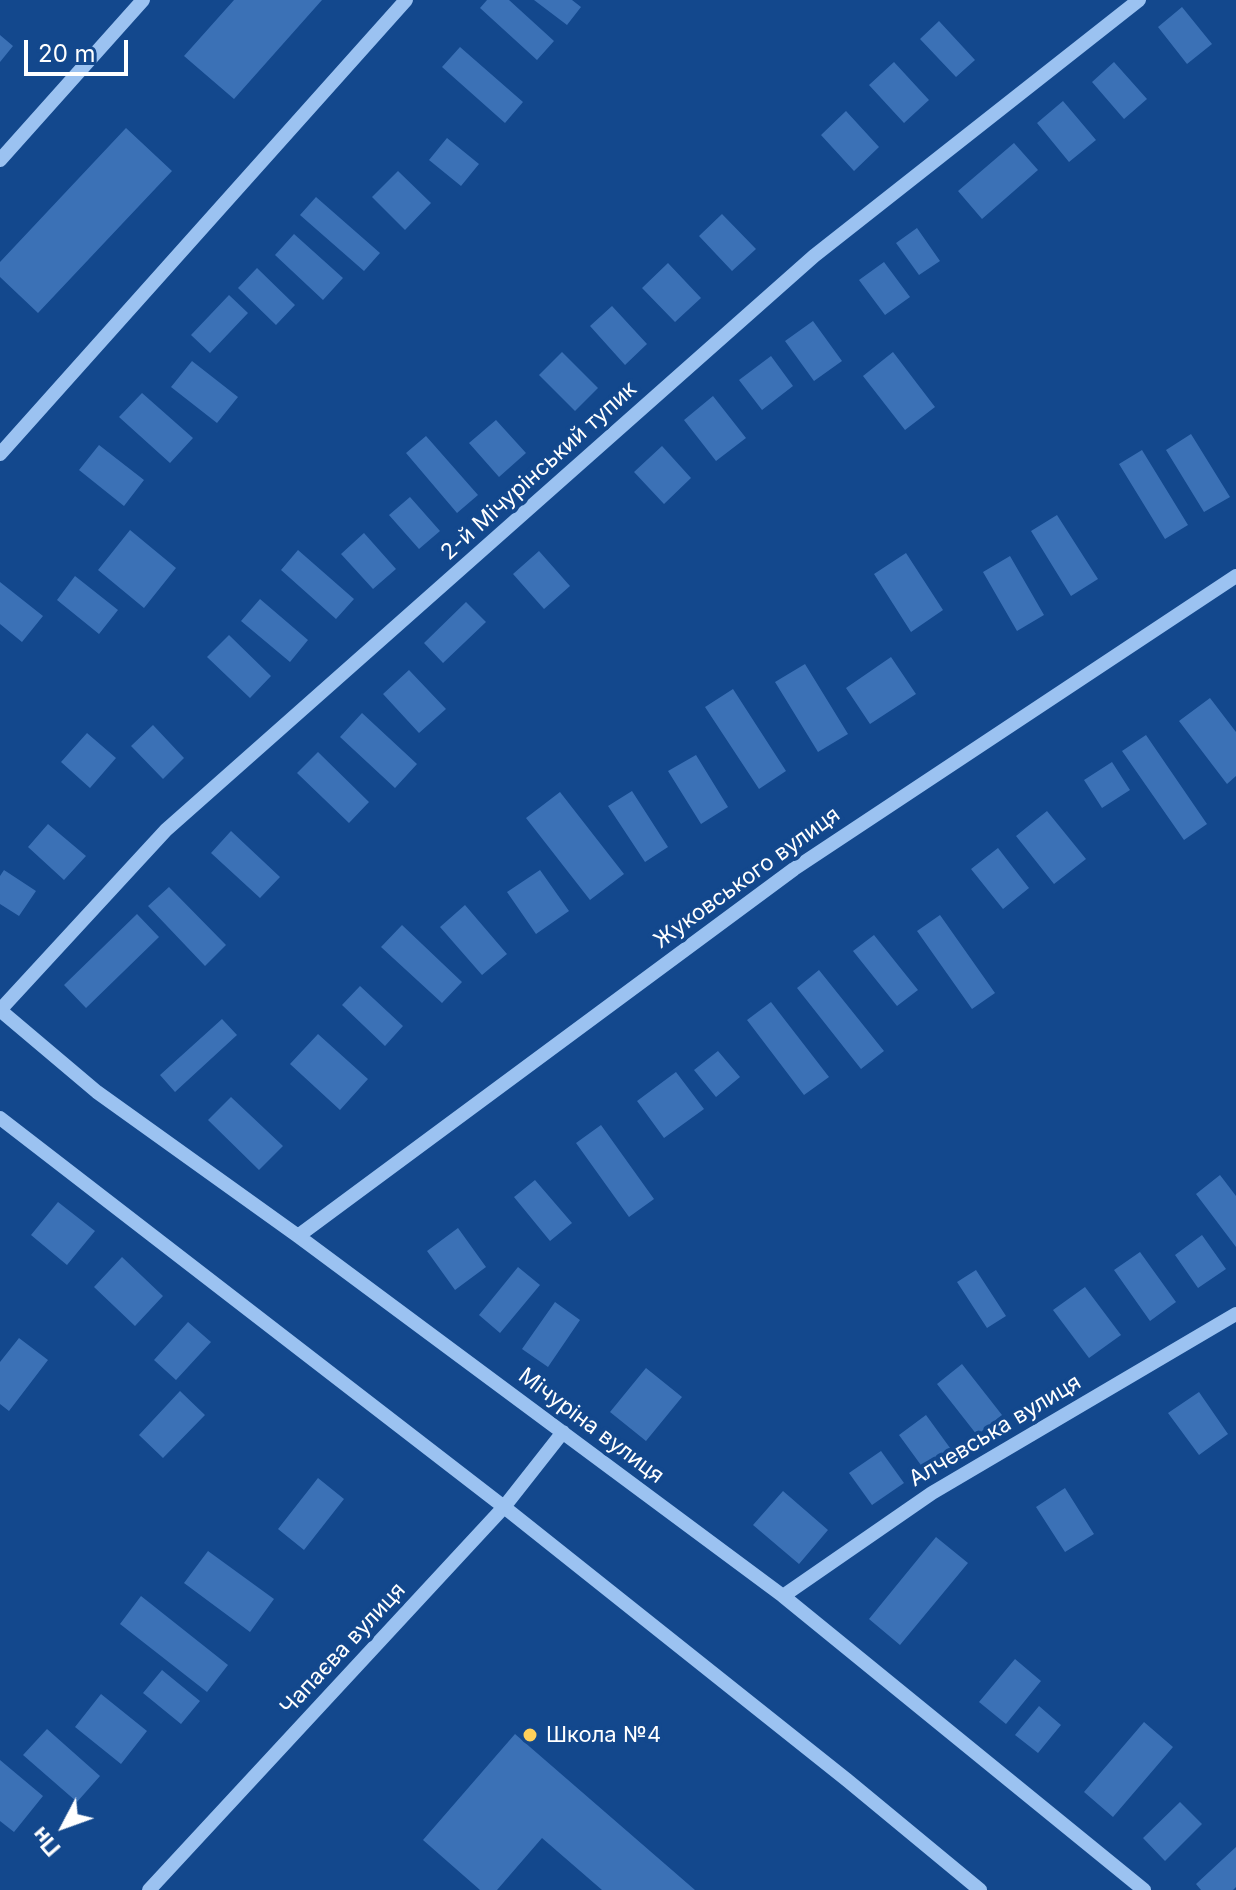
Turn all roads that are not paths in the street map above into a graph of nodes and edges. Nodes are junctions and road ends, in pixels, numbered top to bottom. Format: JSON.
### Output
{"nodes":[{"id":1,"x":143,"y":0,"type":"edge"},
{"id":2,"x":406,"y":0,"type":"edge"},
{"id":3,"x":1139,"y":0,"type":"edge"},
{"id":4,"x":0,"y":160,"type":"edge"},
{"id":5,"x":0,"y":454,"type":"edge"},
{"id":6,"x":1236,"y":576,"type":"edge"},
{"id":7,"x":0,"y":1010,"type":"edge"},
{"id":8,"x":0,"y":1118,"type":"edge"},
{"id":9,"x":298,"y":1236,"type":"junction"},
{"id":10,"x":1236,"y":1314,"type":"edge"},
{"id":11,"x":563,"y":1432,"type":"junction"},
{"id":12,"x":504,"y":1507,"type":"junction"},
{"id":13,"x":783,"y":1596,"type":"junction"},
{"id":14,"x":149,"y":1890,"type":"edge"},
{"id":15,"x":980,"y":1890,"type":"edge"},
{"id":16,"x":1144,"y":1890,"type":"edge"}],
"edges":[{"from":1,"to":4,"type":"street"},
{"from":2,"to":5,"type":"street"},
{"from":3,"to":7,"type":"street","name":"2-й Мічурінський тупик"},
{"from":6,"to":9,"type":"street","name":"Жуковського вулиця"},
{"from":7,"to":9,"type":"street","name":"Мічуріна вулиця"},
{"from":8,"to":12,"type":"street"},
{"from":9,"to":11,"type":"street","name":"Мічуріна вулиця"},
{"from":10,"to":13,"type":"street","name":"Алчевська вулиця"},
{"from":11,"to":12,"type":"street","name":"Чапаєва вулиця"},
{"from":11,"to":13,"type":"street","name":"Мічуріна вулиця"},
{"from":12,"to":14,"type":"street","name":"Чапаєва вулиця"},
{"from":12,"to":15,"type":"street"},
{"from":13,"to":16,"type":"street","name":"Мічуріна вулиця"}]}
